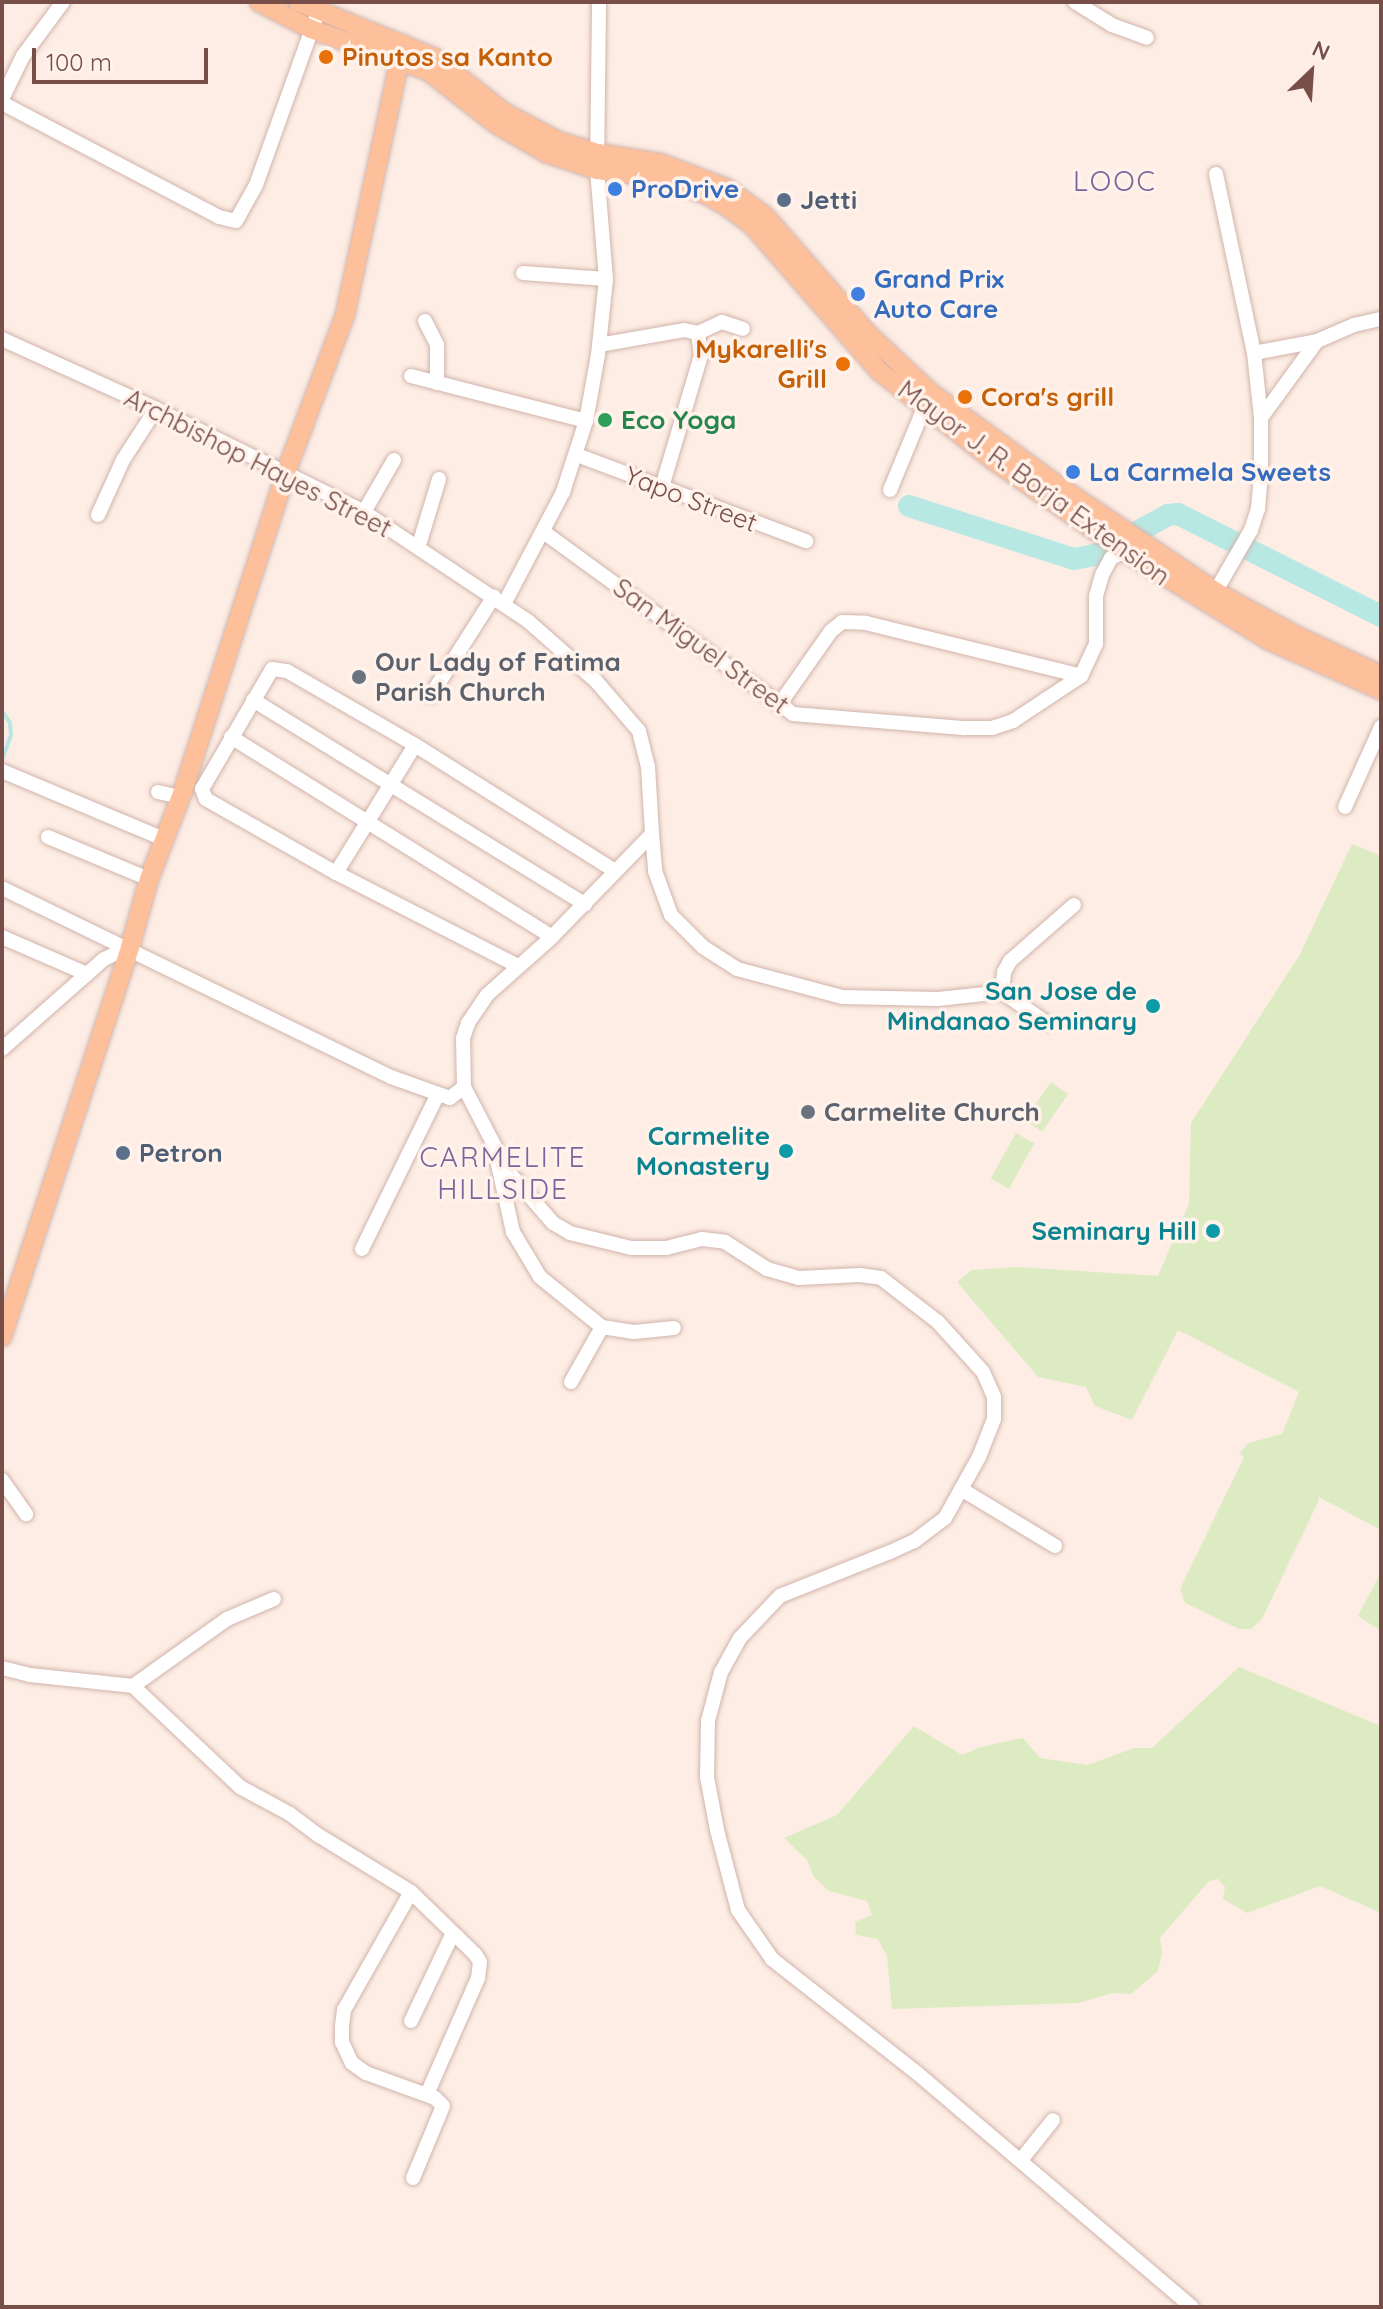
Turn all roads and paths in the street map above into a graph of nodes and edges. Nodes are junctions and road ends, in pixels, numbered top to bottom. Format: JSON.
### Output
{"nodes":[{"id":1,"x":63,"y":2,"type":"edge"},
{"id":2,"x":259,"y":2,"type":"edge"},
{"id":3,"x":298,"y":2,"type":"edge"},
{"id":4,"x":599,"y":2,"type":"edge"},
{"id":5,"x":1075,"y":2,"type":"edge"},
{"id":6,"x":315,"y":20,"type":"junction"},
{"id":7,"x":1147,"y":38,"type":"dead end"},
{"id":8,"x":401,"y":51,"type":"junction"},
{"id":9,"x":2,"y":101,"type":"edge"},
{"id":10,"x":597,"y":162,"type":"junction"},
{"id":11,"x":1216,"y":174,"type":"dead end"},
{"id":12,"x":523,"y":273,"type":"dead end"},
{"id":13,"x":606,"y":279,"type":"junction"},
{"id":14,"x":832,"y":303,"type":"junction"},
{"id":15,"x":1381,"y":319,"type":"edge"},
{"id":16,"x":425,"y":321,"type":"dead end"},
{"id":17,"x":743,"y":329,"type":"dead end"},
{"id":18,"x":698,"y":333,"type":"junction"},
{"id":19,"x":2,"y":339,"type":"edge"},
{"id":20,"x":1317,"y":341,"type":"junction"},
{"id":21,"x":599,"y":345,"type":"junction"},
{"id":22,"x":1254,"y":353,"type":"junction"},
{"id":23,"x":411,"y":376,"type":"dead end"},
{"id":24,"x":437,"y":383,"type":"junction"},
{"id":25,"x":924,"y":408,"type":"junction"},
{"id":26,"x":156,"y":409,"type":"junction"},
{"id":27,"x":1261,"y":418,"type":"junction"},
{"id":28,"x":586,"y":421,"type":"junction"},
{"id":29,"x":577,"y":455,"type":"junction"},
{"id":30,"x":394,"y":460,"type":"dead end"},
{"id":31,"x":286,"y":472,"type":"junction"},
{"id":32,"x":439,"y":479,"type":"dead end"},
{"id":33,"x":662,"y":487,"type":"junction"},
{"id":34,"x":890,"y":490,"type":"dead end"},
{"id":35,"x":364,"y":512,"type":"junction"},
{"id":36,"x":98,"y":515,"type":"dead end"},
{"id":37,"x":1096,"y":520,"type":"junction"},
{"id":38,"x":545,"y":533,"type":"junction"},
{"id":39,"x":806,"y":541,"type":"dead end"},
{"id":40,"x":419,"y":545,"type":"junction"},
{"id":41,"x":1132,"y":546,"type":"junction"},
{"id":42,"x":1212,"y":598,"type":"junction"},
{"id":43,"x":499,"y":600,"type":"junction"},
{"id":44,"x":1081,"y":676,"type":"junction"},
{"id":45,"x":1377,"y":681,"type":"edge"},
{"id":46,"x":431,"y":695,"type":"dead end"},
{"id":47,"x":253,"y":700,"type":"junction"},
{"id":48,"x":779,"y":705,"type":"junction"},
{"id":49,"x":1381,"y":727,"type":"edge"},
{"id":50,"x":231,"y":737,"type":"junction"},
{"id":51,"x":415,"y":745,"type":"junction"},
{"id":52,"x":4,"y":772,"type":"edge"},
{"id":53,"x":391,"y":784,"type":"junction"},
{"id":54,"x":183,"y":791,"type":"junction"},
{"id":55,"x":158,"y":792,"type":"dead end"},
{"id":56,"x":1345,"y":807,"type":"dead end"},
{"id":57,"x":367,"y":823,"type":"junction"},
{"id":58,"x":652,"y":834,"type":"junction"},
{"id":59,"x":48,"y":837,"type":"dead end"},
{"id":60,"x":164,"y":839,"type":"junction"},
{"id":61,"x":615,"y":871,"type":"junction"},
{"id":62,"x":336,"y":873,"type":"junction"},
{"id":63,"x":149,"y":879,"type":"junction"},
{"id":64,"x":2,"y":888,"type":"edge"},
{"id":65,"x":585,"y":904,"type":"junction"},
{"id":66,"x":1074,"y":905,"type":"dead end"},
{"id":67,"x":2,"y":937,"type":"edge"},
{"id":68,"x":552,"y":937,"type":"junction"},
{"id":69,"x":121,"y":950,"type":"junction"},
{"id":70,"x":518,"y":966,"type":"junction"},
{"id":71,"x":87,"y":974,"type":"junction"},
{"id":72,"x":1002,"y":992,"type":"junction"},
{"id":73,"x":1047,"y":1023,"type":"dead end"},
{"id":74,"x":2,"y":1049,"type":"edge"},
{"id":75,"x":464,"y":1087,"type":"junction"},
{"id":76,"x":437,"y":1096,"type":"junction"},
{"id":77,"x":496,"y":1150,"type":"junction"},
{"id":78,"x":362,"y":1249,"type":"dead end"},
{"id":79,"x":602,"y":1327,"type":"junction"},
{"id":80,"x":674,"y":1328,"type":"dead end"},
{"id":81,"x":2,"y":1337,"type":"edge"},
{"id":82,"x":571,"y":1382,"type":"dead end"},
{"id":83,"x":2,"y":1480,"type":"edge"},
{"id":84,"x":961,"y":1489,"type":"junction"},
{"id":85,"x":26,"y":1514,"type":"dead end"},
{"id":86,"x":1055,"y":1546,"type":"dead end"},
{"id":87,"x":274,"y":1599,"type":"dead end"},
{"id":88,"x":2,"y":1668,"type":"edge"},
{"id":89,"x":133,"y":1686,"type":"junction"},
{"id":90,"x":411,"y":1892,"type":"junction"},
{"id":91,"x":452,"y":1935,"type":"junction"},
{"id":92,"x":411,"y":2021,"type":"dead end"},
{"id":93,"x":427,"y":2094,"type":"junction"},
{"id":94,"x":1053,"y":2120,"type":"dead end"},
{"id":95,"x":1021,"y":2160,"type":"junction"},
{"id":96,"x":413,"y":2178,"type":"dead end"},
{"id":97,"x":1192,"y":2307,"type":"edge"}],
"edges":[{"from":1,"to":9,"type":"street"},
{"from":2,"to":6,"type":"main road","name":"Mayor J. R. Borja Extension"},
{"from":3,"to":6,"type":"main road","name":"Mayor J. R. Borja Extension"},
{"from":4,"to":10,"type":"street"},
{"from":5,"to":7,"type":"street"},
{"from":6,"to":8,"type":"main road","name":"Mayor J. R. Borja Extension"},
{"from":6,"to":9,"type":"street"},
{"from":8,"to":10,"type":"main road","name":"Mayor J. R. Borja Extension"},
{"from":8,"to":31,"type":"main road"},
{"from":10,"to":13,"type":"street"},
{"from":10,"to":14,"type":"main road","name":"Mayor J. R. Borja Extension"},
{"from":11,"to":22,"type":"street"},
{"from":12,"to":13,"type":"street"},
{"from":13,"to":21,"type":"street"},
{"from":14,"to":25,"type":"main road","name":"Mayor J. R. Borja Extension"},
{"from":14,"to":37,"type":"main road","name":"Mayor J. R. Borja Extension"},
{"from":15,"to":20,"type":"street"},
{"from":16,"to":24,"type":"street"},
{"from":17,"to":18,"type":"street"},
{"from":18,"to":21,"type":"street"},
{"from":18,"to":33,"type":"street"},
{"from":19,"to":26,"type":"street","name":"Archbishop Hayes Street"},
{"from":20,"to":22,"type":"street"},
{"from":20,"to":27,"type":"street"},
{"from":21,"to":28,"type":"street"},
{"from":22,"to":27,"type":"street"},
{"from":23,"to":24,"type":"street"},
{"from":24,"to":28,"type":"street"},
{"from":25,"to":34,"type":"street"},
{"from":25,"to":37,"type":"main road","name":"Mayor J. R. Borja Extension"},
{"from":26,"to":31,"type":"street","name":"Archbishop Hayes Street"},
{"from":26,"to":36,"type":"street"},
{"from":27,"to":42,"type":"street"},
{"from":28,"to":29,"type":"street"},
{"from":29,"to":33,"type":"street","name":"Yapo Street"},
{"from":29,"to":38,"type":"street"},
{"from":30,"to":35,"type":"street"},
{"from":31,"to":35,"type":"street","name":"Archbishop Hayes Street"},
{"from":31,"to":54,"type":"main road"},
{"from":32,"to":40,"type":"street"},
{"from":33,"to":39,"type":"street","name":"Yapo Street"},
{"from":35,"to":40,"type":"street","name":"Archbishop Hayes Street"},
{"from":37,"to":41,"type":"main road","name":"Mayor J. R. Borja Extension"},
{"from":38,"to":43,"type":"street"},
{"from":38,"to":48,"type":"street","name":"San Miguel Street"},
{"from":40,"to":43,"type":"street","name":"Archbishop Hayes Street"},
{"from":41,"to":42,"type":"main road","name":"Mayor J. R. Borja Extension"},
{"from":41,"to":44,"type":"street"},
{"from":42,"to":45,"type":"main road","name":"Mayor J. R. Borja Extension"},
{"from":43,"to":46,"type":"street"},
{"from":43,"to":58,"type":"street","name":"Archbishop Hayes Street"},
{"from":44,"to":48,"type":"street","name":"San Miguel Street"},
{"from":44,"to":48,"type":"street"},
{"from":47,"to":50,"type":"street"},
{"from":47,"to":51,"type":"street"},
{"from":47,"to":53,"type":"street"},
{"from":49,"to":56,"type":"street"},
{"from":50,"to":57,"type":"street"},
{"from":50,"to":62,"type":"street"},
{"from":51,"to":53,"type":"street"},
{"from":51,"to":61,"type":"street"},
{"from":52,"to":60,"type":"street"},
{"from":53,"to":57,"type":"street"},
{"from":53,"to":65,"type":"street"},
{"from":54,"to":55,"type":"street"},
{"from":54,"to":60,"type":"main road"},
{"from":57,"to":62,"type":"street"},
{"from":57,"to":68,"type":"street"},
{"from":58,"to":61,"type":"street"},
{"from":58,"to":72,"type":"street","name":"Archbishop Hayes Street"},
{"from":59,"to":63,"type":"street"},
{"from":60,"to":63,"type":"main road"},
{"from":61,"to":65,"type":"street"},
{"from":62,"to":70,"type":"street"},
{"from":63,"to":69,"type":"main road"},
{"from":64,"to":69,"type":"street"},
{"from":65,"to":68,"type":"street"},
{"from":66,"to":72,"type":"street"},
{"from":67,"to":71,"type":"street"},
{"from":68,"to":70,"type":"street"},
{"from":69,"to":71,"type":"street"},
{"from":69,"to":76,"type":"street"},
{"from":69,"to":81,"type":"main road"},
{"from":70,"to":75,"type":"street"},
{"from":71,"to":74,"type":"street"},
{"from":72,"to":73,"type":"street"},
{"from":75,"to":76,"type":"street"},
{"from":75,"to":77,"type":"street"},
{"from":76,"to":78,"type":"street"},
{"from":77,"to":79,"type":"street"},
{"from":77,"to":84,"type":"street"},
{"from":79,"to":80,"type":"street"},
{"from":79,"to":82,"type":"street"},
{"from":83,"to":85,"type":"street"},
{"from":84,"to":86,"type":"street"},
{"from":84,"to":95,"type":"street"},
{"from":87,"to":89,"type":"street"},
{"from":88,"to":89,"type":"street"},
{"from":89,"to":90,"type":"street"},
{"from":90,"to":91,"type":"street"},
{"from":90,"to":93,"type":"street"},
{"from":91,"to":92,"type":"street"},
{"from":91,"to":93,"type":"street"},
{"from":93,"to":96,"type":"street"},
{"from":94,"to":95,"type":"street"},
{"from":95,"to":97,"type":"street"}]}
